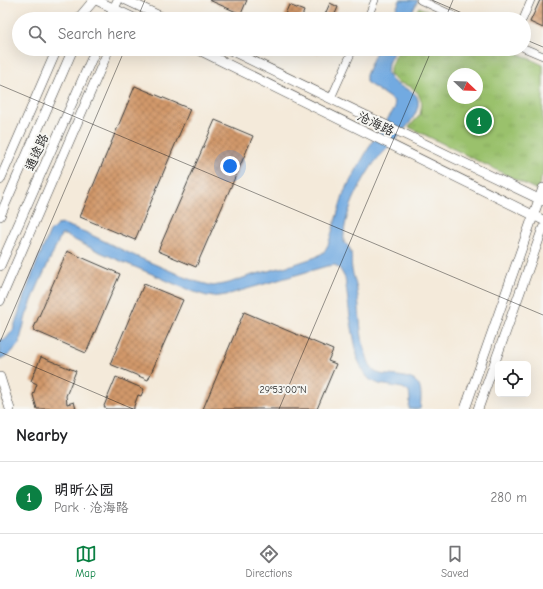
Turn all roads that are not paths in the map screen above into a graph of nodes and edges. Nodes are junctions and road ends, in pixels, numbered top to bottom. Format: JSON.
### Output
{"nodes":[{"id":1,"x":95,"y":0,"type":"edge"},
{"id":2,"x":126,"y":0,"type":"edge"},
{"id":3,"x":375,"y":0,"type":"edge"},
{"id":4,"x":420,"y":0,"type":"edge"},
{"id":5,"x":532,"y":0,"type":"edge"},
{"id":6,"x":116,"y":4,"type":"edge"},
{"id":7,"x":84,"y":12,"type":"edge"},
{"id":8,"x":89,"y":12,"type":"edge"},
{"id":9,"x":127,"y":12,"type":"edge"},
{"id":10,"x":151,"y":12,"type":"edge"},
{"id":11,"x":370,"y":12,"type":"edge"},
{"id":12,"x":446,"y":12,"type":"edge"},
{"id":13,"x":526,"y":12,"type":"edge"},
{"id":14,"x":531,"y":51,"type":"edge"},
{"id":15,"x":54,"y":56,"type":"edge"},
{"id":16,"x":70,"y":56,"type":"edge"},
{"id":17,"x":93,"y":56,"type":"edge"},
{"id":18,"x":106,"y":56,"type":"edge"},
{"id":19,"x":211,"y":56,"type":"edge"},
{"id":20,"x":243,"y":56,"type":"edge"},
{"id":21,"x":350,"y":56,"type":"edge"},
{"id":22,"x":543,"y":56,"type":"edge"},
{"id":23,"x":330,"y":98,"type":"junction"},
{"id":24,"x":66,"y":149,"type":"junction"},
{"id":25,"x":0,"y":180,"type":"edge"},
{"id":26,"x":35,"y":187,"type":"junction"},
{"id":27,"x":543,"y":188,"type":"edge"},
{"id":28,"x":541,"y":200,"type":"edge"},
{"id":29,"x":533,"y":215,"type":"junction"},
{"id":30,"x":0,"y":216,"type":"edge"},
{"id":31,"x":543,"y":220,"type":"edge"},
{"id":32,"x":543,"y":228,"type":"edge"},
{"id":33,"x":0,"y":266,"type":"edge"},
{"id":34,"x":0,"y":301,"type":"edge"},
{"id":35,"x":0,"y":377,"type":"edge"},
{"id":36,"x":10,"y":409,"type":"edge"},
{"id":37,"x":465,"y":409,"type":"edge"},
{"id":38,"x":478,"y":409,"type":"edge"}],
"edges":[{"from":1,"to":6,"type":"main road"},
{"from":1,"to":7,"type":"main road"},
{"from":1,"to":8,"type":"main road"},
{"from":2,"to":10,"type":"main road"},
{"from":3,"to":11,"type":"street"},
{"from":4,"to":12,"type":"street"},
{"from":5,"to":13,"type":"street"},
{"from":6,"to":9,"type":"main road"},
{"from":14,"to":22,"type":"street"},
{"from":15,"to":25,"type":"main road"},
{"from":16,"to":30,"type":"main road","name":"通途路"},
{"from":17,"to":26,"type":"main road","name":"通途路"},
{"from":18,"to":24,"type":"main road"},
{"from":19,"to":29,"type":"main road","name":"沧海路"},
{"from":20,"to":23,"type":"main road","name":"沧海路"},
{"from":21,"to":23,"type":"street"},
{"from":23,"to":28,"type":"main road","name":"沧海路"},
{"from":24,"to":26,"type":"main road"},
{"from":24,"to":34,"type":"main road"},
{"from":26,"to":33,"type":"main road","name":"通途路"},
{"from":27,"to":28,"type":"main road"},
{"from":28,"to":29,"type":"main road"},
{"from":29,"to":31,"type":"main road","name":"沧海路"},
{"from":29,"to":37,"type":"main road"},
{"from":32,"to":38,"type":"main road"},
{"from":35,"to":36,"type":"main road"}]}
